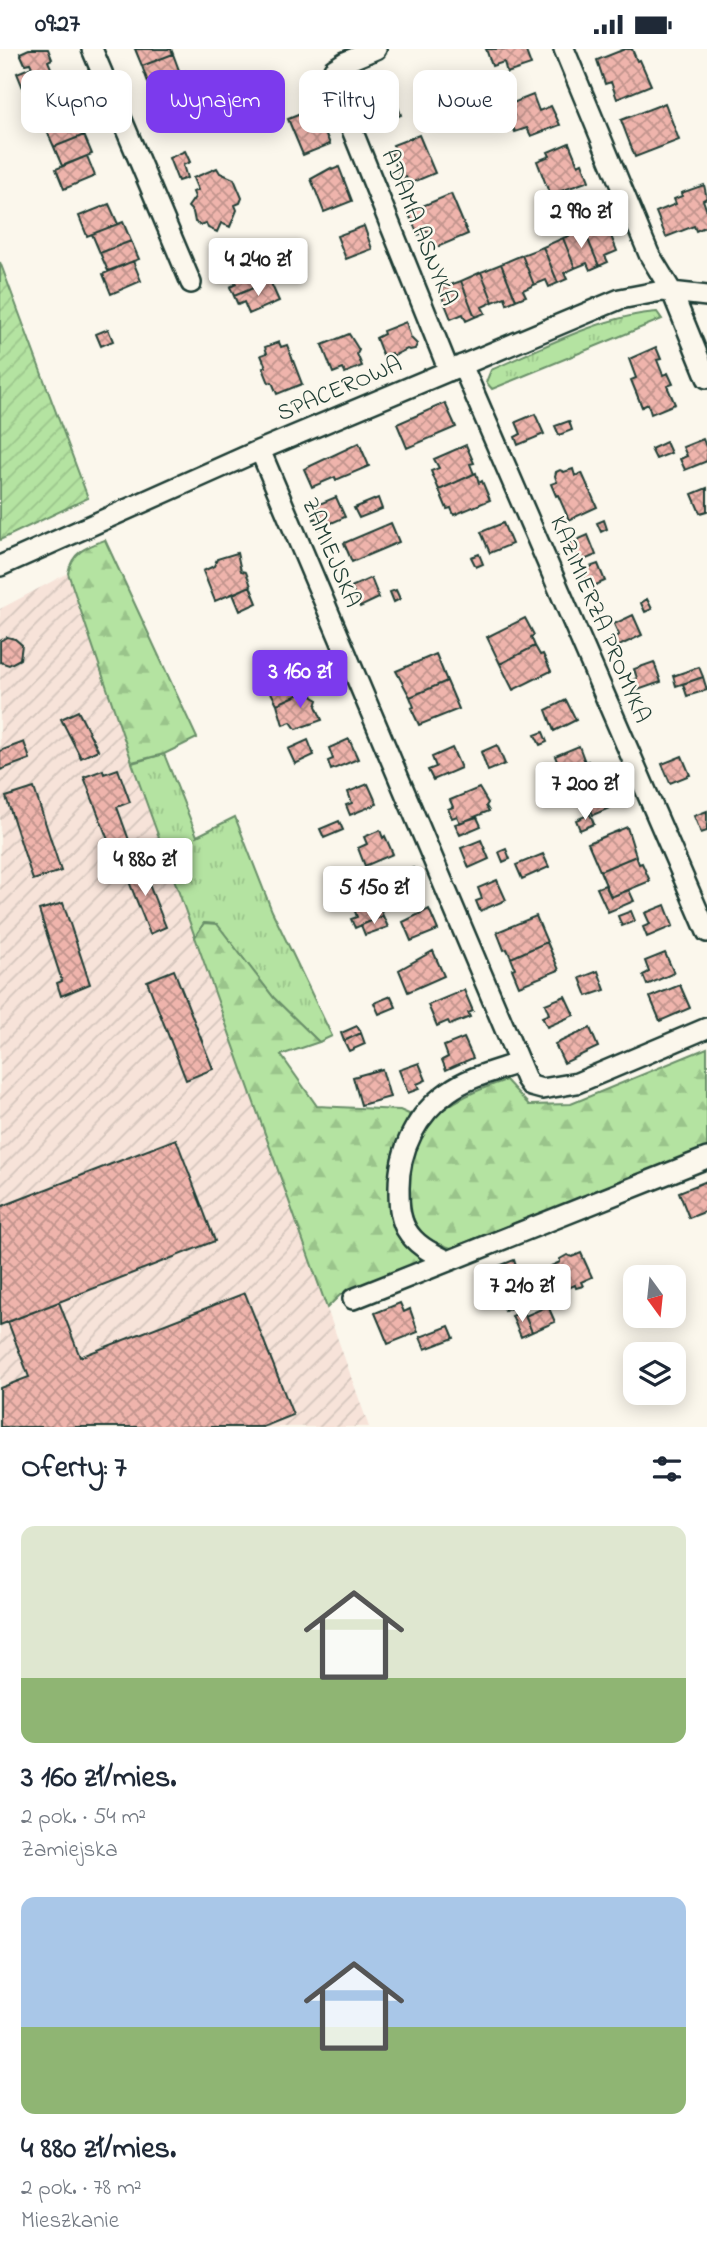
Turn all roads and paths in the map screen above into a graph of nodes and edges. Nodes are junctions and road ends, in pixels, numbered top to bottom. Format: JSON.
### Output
{"nodes":[{"id":1,"x":92,"y":49,"type":"edge"},
{"id":2,"x":376,"y":49,"type":"edge"},
{"id":3,"x":565,"y":49,"type":"edge"},
{"id":4,"x":191,"y":283,"type":"dead end"},
{"id":5,"x":672,"y":292,"type":"junction"},
{"id":6,"x":707,"y":296,"type":"edge"},
{"id":7,"x":456,"y":368,"type":"junction"},
{"id":8,"x":707,"y":378,"type":"edge"},
{"id":9,"x":260,"y":450,"type":"junction"},
{"id":10,"x":0,"y":566,"type":"edge"},
{"id":11,"x":707,"y":932,"type":"edge"},
{"id":12,"x":707,"y":1028,"type":"edge"},
{"id":13,"x":518,"y":1063,"type":"junction"},
{"id":14,"x":707,"y":1159,"type":"edge"},
{"id":15,"x":448,"y":1261,"type":"junction"},
{"id":16,"x":353,"y":1299,"type":"dead end"}],
"edges":[{"from":1,"to":4,"type":"street"},
{"from":2,"to":7,"type":"street","name":"ADAMA ASNYKA"},
{"from":3,"to":5,"type":"street"},
{"from":5,"to":6,"type":"street","name":"SPACEROWA"},
{"from":5,"to":7,"type":"street","name":"SPACEROWA"},
{"from":5,"to":8,"type":"street"},
{"from":7,"to":9,"type":"street","name":"SPACEROWA"},
{"from":7,"to":11,"type":"street","name":"KAZIMIERZA PROMYKA"},
{"from":9,"to":10,"type":"street","name":"SPACEROWA"},
{"from":9,"to":13,"type":"street","name":"ZAMIEJSKA"},
{"from":12,"to":13,"type":"street","name":"ZAMIEJSKA"},
{"from":13,"to":15,"type":"street"},
{"from":14,"to":15,"type":"street"},
{"from":15,"to":16,"type":"street"}]}
